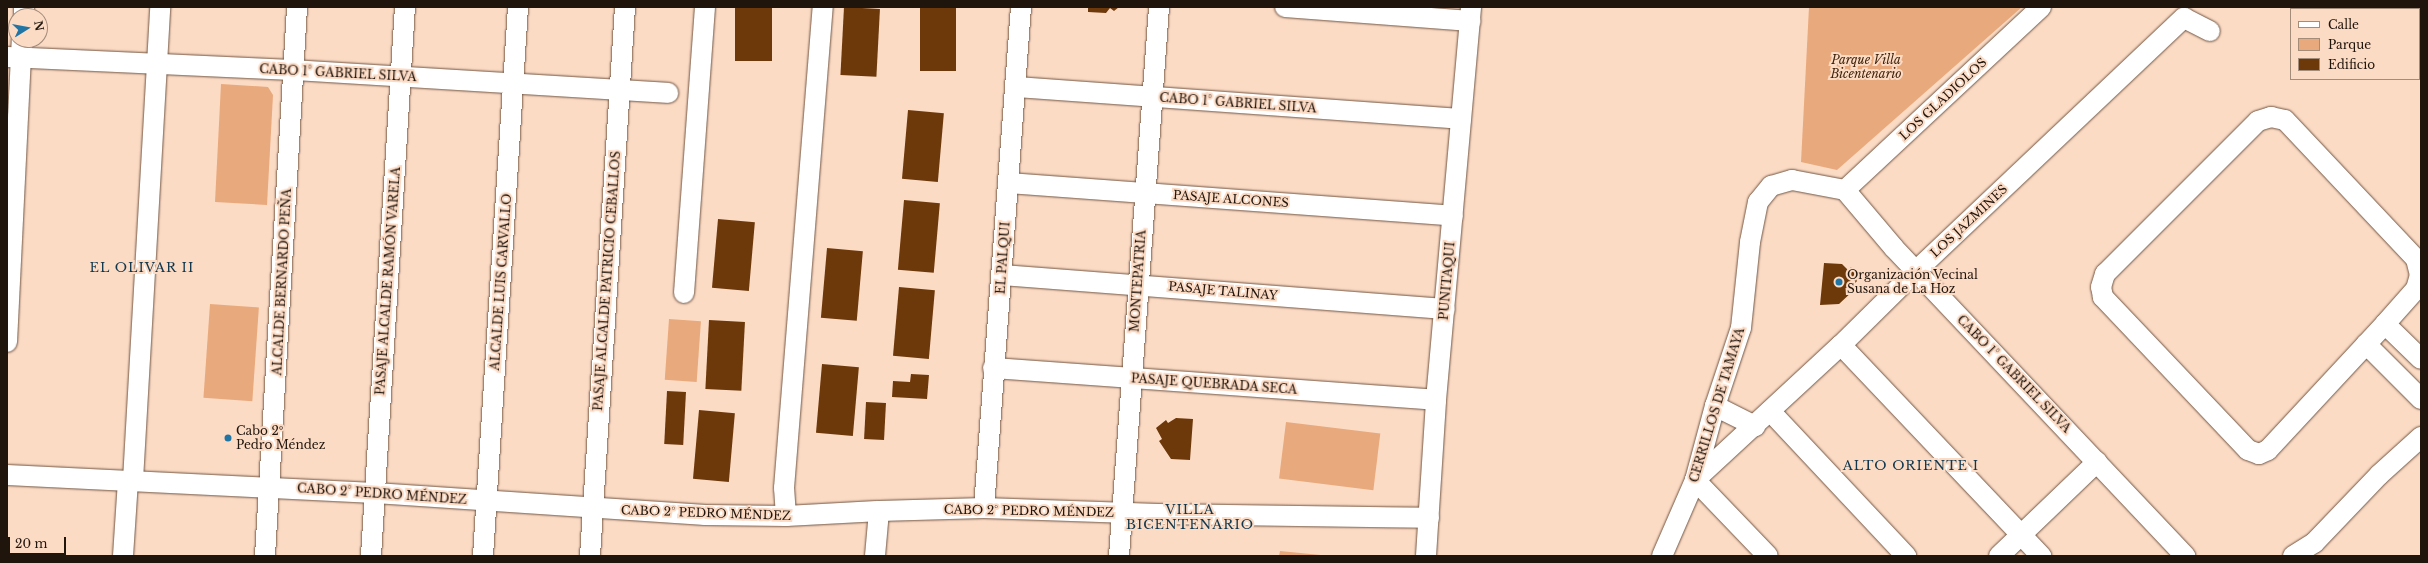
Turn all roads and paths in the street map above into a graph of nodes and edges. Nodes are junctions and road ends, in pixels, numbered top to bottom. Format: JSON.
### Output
{"nodes":[{"id":1,"x":160,"y":7,"type":"edge"},
{"id":2,"x":297,"y":7,"type":"edge"},
{"id":3,"x":405,"y":7,"type":"edge"},
{"id":4,"x":518,"y":7,"type":"edge"},
{"id":5,"x":625,"y":7,"type":"edge"},
{"id":6,"x":705,"y":7,"type":"edge"},
{"id":7,"x":823,"y":7,"type":"edge"},
{"id":8,"x":1021,"y":7,"type":"edge"},
{"id":9,"x":1159,"y":7,"type":"edge"},
{"id":10,"x":1285,"y":7,"type":"edge"},
{"id":11,"x":2041,"y":7,"type":"edge"},
{"id":12,"x":2182,"y":13,"type":"edge"},
{"id":13,"x":1470,"y":14,"type":"edge"},
{"id":14,"x":2210,"y":31,"type":"dead end"},
{"id":15,"x":17,"y":51,"type":"edge"},
{"id":16,"x":157,"y":65,"type":"junction"},
{"id":17,"x":293,"y":70,"type":"junction"},
{"id":18,"x":401,"y":76,"type":"junction"},
{"id":19,"x":513,"y":83,"type":"junction"},
{"id":20,"x":1016,"y":87,"type":"junction"},
{"id":21,"x":619,"y":89,"type":"junction"},
{"id":22,"x":668,"y":93,"type":"dead end"},
{"id":23,"x":1152,"y":96,"type":"junction"},
{"id":24,"x":1461,"y":119,"type":"junction"},
{"id":25,"x":1008,"y":183,"type":"junction"},
{"id":26,"x":1845,"y":190,"type":"junction"},
{"id":27,"x":1145,"y":193,"type":"junction"},
{"id":28,"x":1453,"y":216,"type":"junction"},
{"id":29,"x":10,"y":243,"type":"edge"},
{"id":30,"x":1916,"y":271,"type":"junction"},
{"id":31,"x":1002,"y":275,"type":"junction"},
{"id":32,"x":1138,"y":284,"type":"junction"},
{"id":33,"x":684,"y":293,"type":"dead end"},
{"id":34,"x":1445,"y":309,"type":"junction"},
{"id":35,"x":2385,"y":324,"type":"junction"},
{"id":36,"x":7,"y":342,"type":"edge"},
{"id":37,"x":2366,"y":344,"type":"junction"},
{"id":38,"x":1841,"y":345,"type":"junction"},
{"id":39,"x":2421,"y":359,"type":"edge"},
{"id":40,"x":993,"y":368,"type":"junction"},
{"id":41,"x":1131,"y":378,"type":"junction"},
{"id":42,"x":2421,"y":399,"type":"edge"},
{"id":43,"x":1436,"y":400,"type":"junction"},
{"id":44,"x":1715,"y":406,"type":"junction"},
{"id":45,"x":1770,"y":411,"type":"junction"},
{"id":46,"x":1755,"y":426,"type":"junction"},
{"id":47,"x":2421,"y":438,"type":"edge"},
{"id":48,"x":2097,"y":462,"type":"junction"},
{"id":49,"x":7,"y":475,"type":"edge"},
{"id":50,"x":130,"y":480,"type":"junction"},
{"id":51,"x":1695,"y":480,"type":"junction"},
{"id":52,"x":270,"y":487,"type":"junction"},
{"id":53,"x":375,"y":493,"type":"junction"},
{"id":54,"x":487,"y":501,"type":"junction"},
{"id":55,"x":984,"y":508,"type":"junction"},
{"id":56,"x":593,"y":509,"type":"junction"},
{"id":57,"x":879,"y":510,"type":"junction"},
{"id":58,"x":1122,"y":513,"type":"junction"},
{"id":59,"x":786,"y":516,"type":"junction"},
{"id":60,"x":1429,"y":518,"type":"junction"},
{"id":61,"x":2022,"y":536,"type":"junction"},
{"id":62,"x":123,"y":556,"type":"edge"},
{"id":63,"x":265,"y":556,"type":"edge"},
{"id":64,"x":371,"y":556,"type":"edge"},
{"id":65,"x":483,"y":556,"type":"edge"},
{"id":66,"x":590,"y":556,"type":"edge"},
{"id":67,"x":875,"y":556,"type":"edge"},
{"id":68,"x":1119,"y":556,"type":"edge"},
{"id":69,"x":1426,"y":556,"type":"edge"},
{"id":70,"x":1662,"y":556,"type":"edge"},
{"id":71,"x":1768,"y":556,"type":"edge"},
{"id":72,"x":1906,"y":556,"type":"edge"},
{"id":73,"x":1999,"y":556,"type":"edge"},
{"id":74,"x":2041,"y":556,"type":"edge"},
{"id":75,"x":2185,"y":556,"type":"edge"},
{"id":76,"x":2293,"y":556,"type":"edge"}],
"edges":[{"from":1,"to":16,"type":"street"},
{"from":2,"to":17,"type":"street","name":"ALCALDE BERNARDO PEÑA"},
{"from":3,"to":18,"type":"street","name":"PASAJE ALCALDE RAMÓN VARELA"},
{"from":4,"to":19,"type":"street","name":"ALCALDE LUIS CARVALLO"},
{"from":5,"to":21,"type":"street","name":"PASAJE ALCALDE PATRICIO CEBALLOS"},
{"from":6,"to":33,"type":"street"},
{"from":7,"to":59,"type":"street"},
{"from":8,"to":20,"type":"street","name":"EL PALQUI"},
{"from":9,"to":23,"type":"street","name":"MONTEPATRIA"},
{"from":10,"to":13,"type":"street"},
{"from":11,"to":26,"type":"street","name":"LOS GLADIOLOS"},
{"from":12,"to":14,"type":"street"},
{"from":12,"to":30,"type":"street","name":"LOS JAZMINES"},
{"from":13,"to":24,"type":"street","name":"PUNITAQUI"},
{"from":15,"to":16,"type":"street","name":"CABO 1° GABRIEL SILVA"},
{"from":15,"to":29,"type":"street"},
{"from":16,"to":17,"type":"street","name":"CABO 1° GABRIEL SILVA"},
{"from":16,"to":50,"type":"street"},
{"from":17,"to":18,"type":"street","name":"CABO 1° GABRIEL SILVA"},
{"from":17,"to":52,"type":"street","name":"ALCALDE BERNARDO PEÑA"},
{"from":18,"to":19,"type":"street","name":"CABO 1° GABRIEL SILVA"},
{"from":18,"to":53,"type":"street","name":"PASAJE ALCALDE RAMÓN VARELA"},
{"from":19,"to":21,"type":"street","name":"CABO 1° GABRIEL SILVA"},
{"from":19,"to":54,"type":"street","name":"ALCALDE LUIS CARVALLO"},
{"from":20,"to":23,"type":"street","name":"CABO 1° GABRIEL SILVA"},
{"from":20,"to":25,"type":"street","name":"EL PALQUI"},
{"from":21,"to":22,"type":"street","name":"CABO 1° GABRIEL SILVA"},
{"from":21,"to":56,"type":"street","name":"PASAJE ALCALDE PATRICIO CEBALLOS"},
{"from":23,"to":24,"type":"street","name":"CABO 1° GABRIEL SILVA"},
{"from":23,"to":27,"type":"street","name":"MONTEPATRIA"},
{"from":24,"to":28,"type":"street","name":"PUNITAQUI"},
{"from":25,"to":27,"type":"street","name":"PASAJE ALCONES"},
{"from":25,"to":31,"type":"street","name":"EL PALQUI"},
{"from":26,"to":30,"type":"street","name":"CABO 1° GABRIEL SILVA"},
{"from":26,"to":44,"type":"street","name":"CERRILLOS DE TAMAYA"},
{"from":27,"to":28,"type":"street","name":"PASAJE ALCONES"},
{"from":27,"to":32,"type":"street","name":"MONTEPATRIA"},
{"from":28,"to":34,"type":"street","name":"PUNITAQUI"},
{"from":29,"to":36,"type":"street"},
{"from":30,"to":38,"type":"street","name":"LOS JAZMINES"},
{"from":30,"to":48,"type":"street","name":"CABO 1° GABRIEL SILVA"},
{"from":31,"to":32,"type":"street","name":"PASAJE TALINAY"},
{"from":31,"to":40,"type":"street","name":"EL PALQUI"},
{"from":32,"to":34,"type":"street","name":"PASAJE TALINAY"},
{"from":32,"to":41,"type":"street","name":"MONTEPATRIA"},
{"from":34,"to":43,"type":"street","name":"PUNITAQUI"},
{"from":35,"to":37,"type":"street"},
{"from":35,"to":37,"type":"street"},
{"from":35,"to":39,"type":"street"},
{"from":37,"to":42,"type":"street"},
{"from":38,"to":45,"type":"street","name":"LOS JAZMINES"},
{"from":38,"to":61,"type":"street"},
{"from":40,"to":41,"type":"street","name":"PASAJE QUEBRADA SECA"},
{"from":40,"to":55,"type":"street","name":"EL PALQUI"},
{"from":41,"to":43,"type":"street","name":"PASAJE QUEBRADA SECA"},
{"from":41,"to":58,"type":"street","name":"MONTEPATRIA"},
{"from":43,"to":60,"type":"street","name":"PUNITAQUI"},
{"from":44,"to":46,"type":"street"},
{"from":44,"to":51,"type":"street","name":"CERRILLOS DE TAMAYA"},
{"from":45,"to":46,"type":"street","name":"LOS JAZMINES"},
{"from":45,"to":72,"type":"street"},
{"from":46,"to":51,"type":"street","name":"LOS JAZMINES"},
{"from":47,"to":76,"type":"street"},
{"from":48,"to":61,"type":"street"},
{"from":48,"to":75,"type":"street","name":"CABO 1° GABRIEL SILVA"},
{"from":49,"to":50,"type":"street","name":"CABO 2° PEDRO MÉNDEZ"},
{"from":50,"to":52,"type":"street","name":"CABO 2° PEDRO MÉNDEZ"},
{"from":50,"to":62,"type":"street"},
{"from":51,"to":70,"type":"street","name":"CERRILLOS DE TAMAYA"},
{"from":51,"to":71,"type":"street"},
{"from":52,"to":53,"type":"street","name":"CABO 2° PEDRO MÉNDEZ"},
{"from":52,"to":63,"type":"street","name":"ALCALDE BERNARDO PEÑA"},
{"from":53,"to":54,"type":"street","name":"CABO 2° PEDRO MÉNDEZ"},
{"from":53,"to":64,"type":"street","name":"PASAJE ALCALDE RAMÓN VARELA"},
{"from":54,"to":56,"type":"street","name":"CABO 2° PEDRO MÉNDEZ"},
{"from":54,"to":65,"type":"street","name":"ALCALDE LUIS CARVALLO"},
{"from":55,"to":57,"type":"street","name":"CABO 2° PEDRO MÉNDEZ"},
{"from":55,"to":58,"type":"street","name":"CABO 2° PEDRO MÉNDEZ"},
{"from":56,"to":59,"type":"street","name":"CABO 2° PEDRO MÉNDEZ"},
{"from":56,"to":66,"type":"street","name":"PASAJE ALCALDE PATRICIO CEBALLOS"},
{"from":57,"to":59,"type":"street","name":"CABO 2° PEDRO MÉNDEZ"},
{"from":57,"to":67,"type":"street"},
{"from":58,"to":60,"type":"street","name":"CABO 2° PEDRO MÉNDEZ"},
{"from":58,"to":68,"type":"street","name":"MONTEPATRIA"},
{"from":60,"to":69,"type":"street","name":"PUNITAQUI"},
{"from":61,"to":73,"type":"street"},
{"from":61,"to":74,"type":"street"}]}
